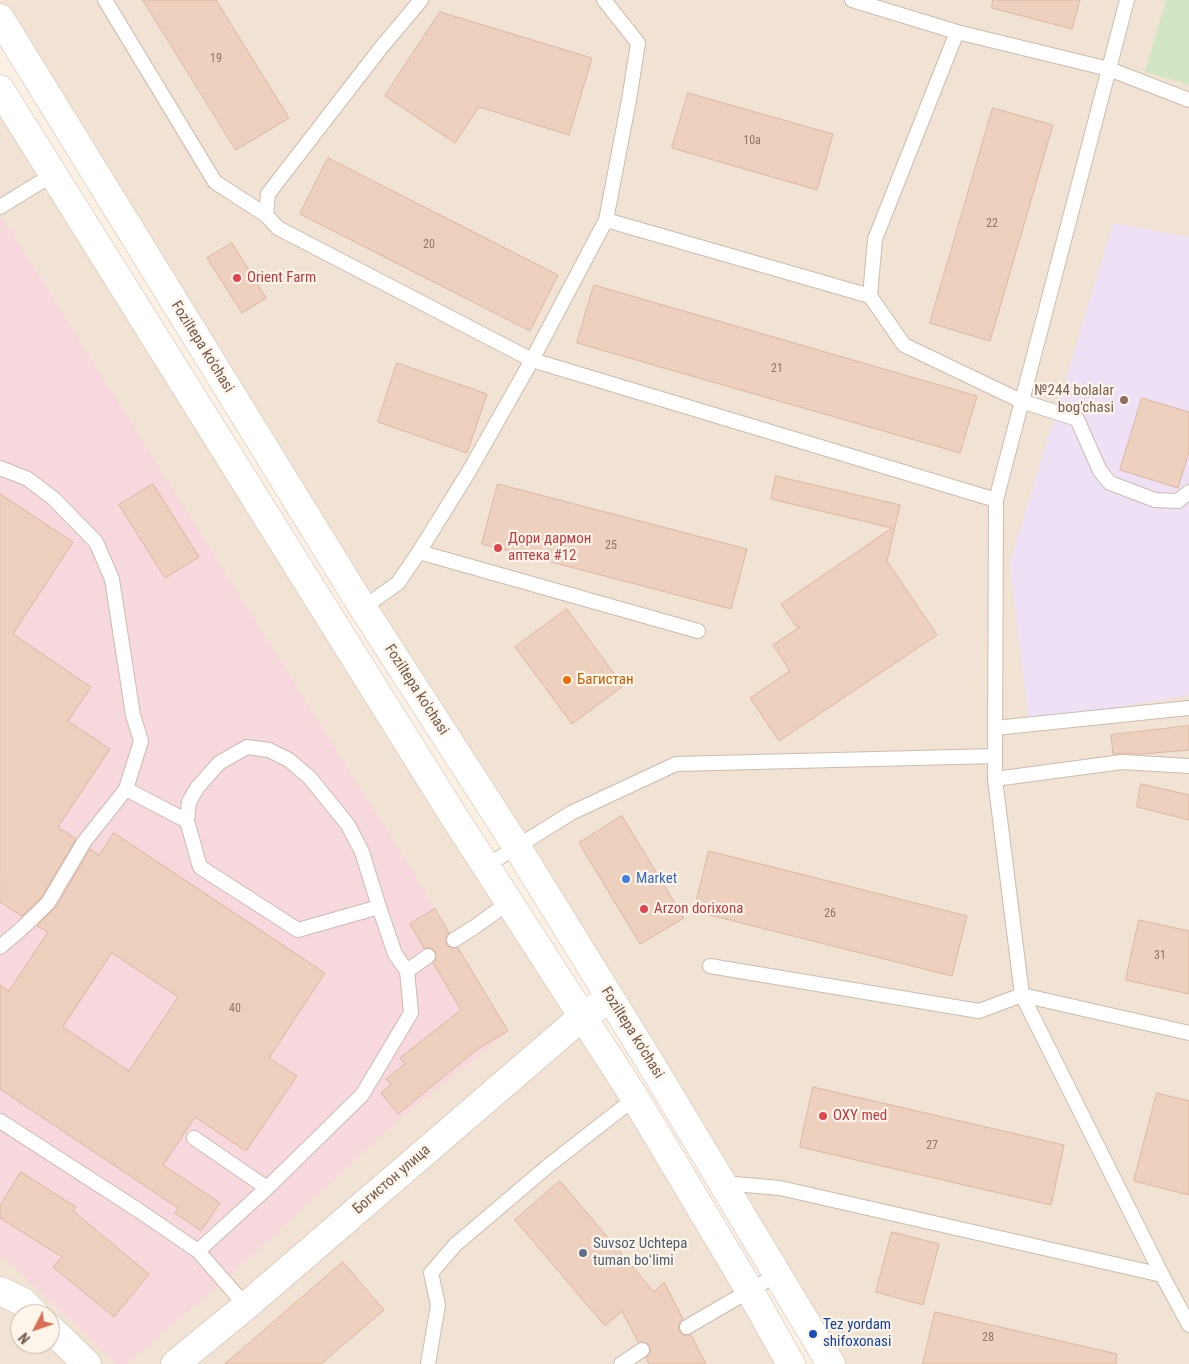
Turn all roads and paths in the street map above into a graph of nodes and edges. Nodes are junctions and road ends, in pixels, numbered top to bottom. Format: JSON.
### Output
{"nodes":[{"id":1,"x":105,"y":0,"type":"edge"},
{"id":2,"x":421,"y":0,"type":"edge"},
{"id":3,"x":604,"y":0,"type":"edge"},
{"id":4,"x":852,"y":0,"type":"edge"},
{"id":5,"x":1127,"y":0,"type":"edge"},
{"id":6,"x":0,"y":18,"type":"edge"},
{"id":7,"x":957,"y":32,"type":"junction"},
{"id":8,"x":1109,"y":69,"type":"junction"},
{"id":9,"x":0,"y":89,"type":"edge"},
{"id":10,"x":1189,"y":100,"type":"edge"},
{"id":11,"x":52,"y":174,"type":"junction"},
{"id":12,"x":0,"y":207,"type":"edge"},
{"id":13,"x":266,"y":215,"type":"junction"},
{"id":14,"x":606,"y":220,"type":"junction"},
{"id":15,"x":870,"y":296,"type":"junction"},
{"id":16,"x":532,"y":360,"type":"junction"},
{"id":17,"x":1021,"y":401,"type":"junction"},
{"id":18,"x":0,"y":468,"type":"edge"},
{"id":19,"x":1189,"y":492,"type":"edge"},
{"id":20,"x":996,"y":500,"type":"junction"},
{"id":21,"x":419,"y":552,"type":"junction"},
{"id":22,"x":363,"y":608,"type":"junction"},
{"id":23,"x":698,"y":631,"type":"dead end"},
{"id":24,"x":1189,"y":708,"type":"edge"},
{"id":25,"x":995,"y":728,"type":"junction"},
{"id":26,"x":995,"y":756,"type":"junction"},
{"id":27,"x":1189,"y":766,"type":"edge"},
{"id":28,"x":995,"y":779,"type":"junction"},
{"id":29,"x":126,"y":788,"type":"junction"},
{"id":30,"x":187,"y":821,"type":"junction"},
{"id":31,"x":517,"y":847,"type":"junction"},
{"id":32,"x":486,"y":866,"type":"junction"},
{"id":33,"x":509,"y":902,"type":"junction"},
{"id":34,"x":378,"y":907,"type":"junction"},
{"id":35,"x":454,"y":940,"type":"dead end"},
{"id":36,"x":0,"y":947,"type":"edge"},
{"id":37,"x":428,"y":956,"type":"dead end"},
{"id":38,"x":710,"y":966,"type":"dead end"},
{"id":39,"x":407,"y":970,"type":"junction"},
{"id":40,"x":1022,"y":995,"type":"junction"},
{"id":41,"x":610,"y":998,"type":"junction"},
{"id":42,"x":582,"y":1016,"type":"junction"},
{"id":43,"x":1189,"y":1033,"type":"edge"},
{"id":44,"x":635,"y":1098,"type":"junction"},
{"id":45,"x":0,"y":1121,"type":"edge"},
{"id":46,"x":194,"y":1138,"type":"dead end"},
{"id":47,"x":722,"y":1183,"type":"junction"},
{"id":48,"x":267,"y":1188,"type":"junction"},
{"id":49,"x":198,"y":1250,"type":"junction"},
{"id":50,"x":778,"y":1274,"type":"junction"},
{"id":51,"x":1162,"y":1275,"type":"junction"},
{"id":52,"x":0,"y":1291,"type":"edge"},
{"id":53,"x":750,"y":1291,"type":"junction"},
{"id":54,"x":25,"y":1304,"type":"edge"},
{"id":55,"x":246,"y":1306,"type":"junction"},
{"id":56,"x":1189,"y":1325,"type":"edge"},
{"id":57,"x":688,"y":1327,"type":"dead end"},
{"id":58,"x":60,"y":1338,"type":"edge"},
{"id":59,"x":642,"y":1350,"type":"dead end"},
{"id":60,"x":87,"y":1364,"type":"edge"},
{"id":61,"x":175,"y":1364,"type":"edge"},
{"id":62,"x":428,"y":1364,"type":"edge"},
{"id":63,"x":621,"y":1364,"type":"edge"},
{"id":64,"x":792,"y":1364,"type":"edge"},
{"id":65,"x":831,"y":1364,"type":"edge"}],
"edges":[{"from":1,"to":13,"type":"lane"},
{"from":2,"to":13,"type":"lane"},
{"from":3,"to":14,"type":"lane"},
{"from":4,"to":7,"type":"lane"},
{"from":5,"to":8,"type":"lane"},
{"from":6,"to":22,"type":"main road","name":"Foziltepa ko'chasi"},
{"from":7,"to":8,"type":"lane"},
{"from":7,"to":15,"type":"lane"},
{"from":8,"to":10,"type":"lane"},
{"from":8,"to":17,"type":"lane"},
{"from":9,"to":11,"type":"main road"},
{"from":11,"to":12,"type":"lane"},
{"from":11,"to":32,"type":"main road"},
{"from":13,"to":16,"type":"lane"},
{"from":14,"to":15,"type":"lane"},
{"from":14,"to":16,"type":"lane"},
{"from":15,"to":17,"type":"lane"},
{"from":16,"to":20,"type":"lane"},
{"from":16,"to":21,"type":"lane"},
{"from":17,"to":19,"type":"lane"},
{"from":17,"to":20,"type":"lane"},
{"from":18,"to":29,"type":"lane"},
{"from":20,"to":25,"type":"lane"},
{"from":21,"to":22,"type":"lane"},
{"from":21,"to":23,"type":"lane"},
{"from":22,"to":31,"type":"main road","name":"Foziltepa ko'chasi"},
{"from":24,"to":25,"type":"lane"},
{"from":25,"to":26,"type":"lane"},
{"from":26,"to":28,"type":"lane"},
{"from":26,"to":31,"type":"lane"},
{"from":27,"to":28,"type":"lane"},
{"from":28,"to":40,"type":"lane"},
{"from":29,"to":30,"type":"lane"},
{"from":29,"to":36,"type":"lane"},
{"from":30,"to":34,"type":"lane"},
{"from":30,"to":34,"type":"lane"},
{"from":31,"to":32,"type":"lane"},
{"from":31,"to":41,"type":"main road","name":"Foziltepa ko'chasi"},
{"from":32,"to":33,"type":"main road"},
{"from":33,"to":35,"type":"lane"},
{"from":33,"to":42,"type":"main road"},
{"from":34,"to":39,"type":"lane"},
{"from":37,"to":39,"type":"lane"},
{"from":38,"to":40,"type":"lane"},
{"from":39,"to":48,"type":"lane"},
{"from":40,"to":43,"type":"lane"},
{"from":40,"to":51,"type":"lane"},
{"from":41,"to":42,"type":"main road","name":"Богистон улица"},
{"from":41,"to":47,"type":"main road","name":"Foziltepa ko'chasi"},
{"from":42,"to":44,"type":"main road"},
{"from":42,"to":55,"type":"main road","name":"Богистон улица"},
{"from":44,"to":53,"type":"main road"},
{"from":44,"to":62,"type":"lane"},
{"from":45,"to":49,"type":"lane"},
{"from":46,"to":48,"type":"lane"},
{"from":47,"to":50,"type":"main road","name":"Foziltepa ko'chasi"},
{"from":47,"to":51,"type":"lane"},
{"from":48,"to":49,"type":"lane"},
{"from":49,"to":55,"type":"lane"},
{"from":50,"to":53,"type":"lane"},
{"from":50,"to":65,"type":"main road","name":"Foziltepa ko'chasi"},
{"from":51,"to":56,"type":"lane"},
{"from":52,"to":54,"type":"main road"},
{"from":53,"to":57,"type":"lane"},
{"from":53,"to":64,"type":"main road"},
{"from":55,"to":61,"type":"main road","name":"Богистон улица"},
{"from":58,"to":60,"type":"main road"},
{"from":59,"to":63,"type":"lane"}]}
